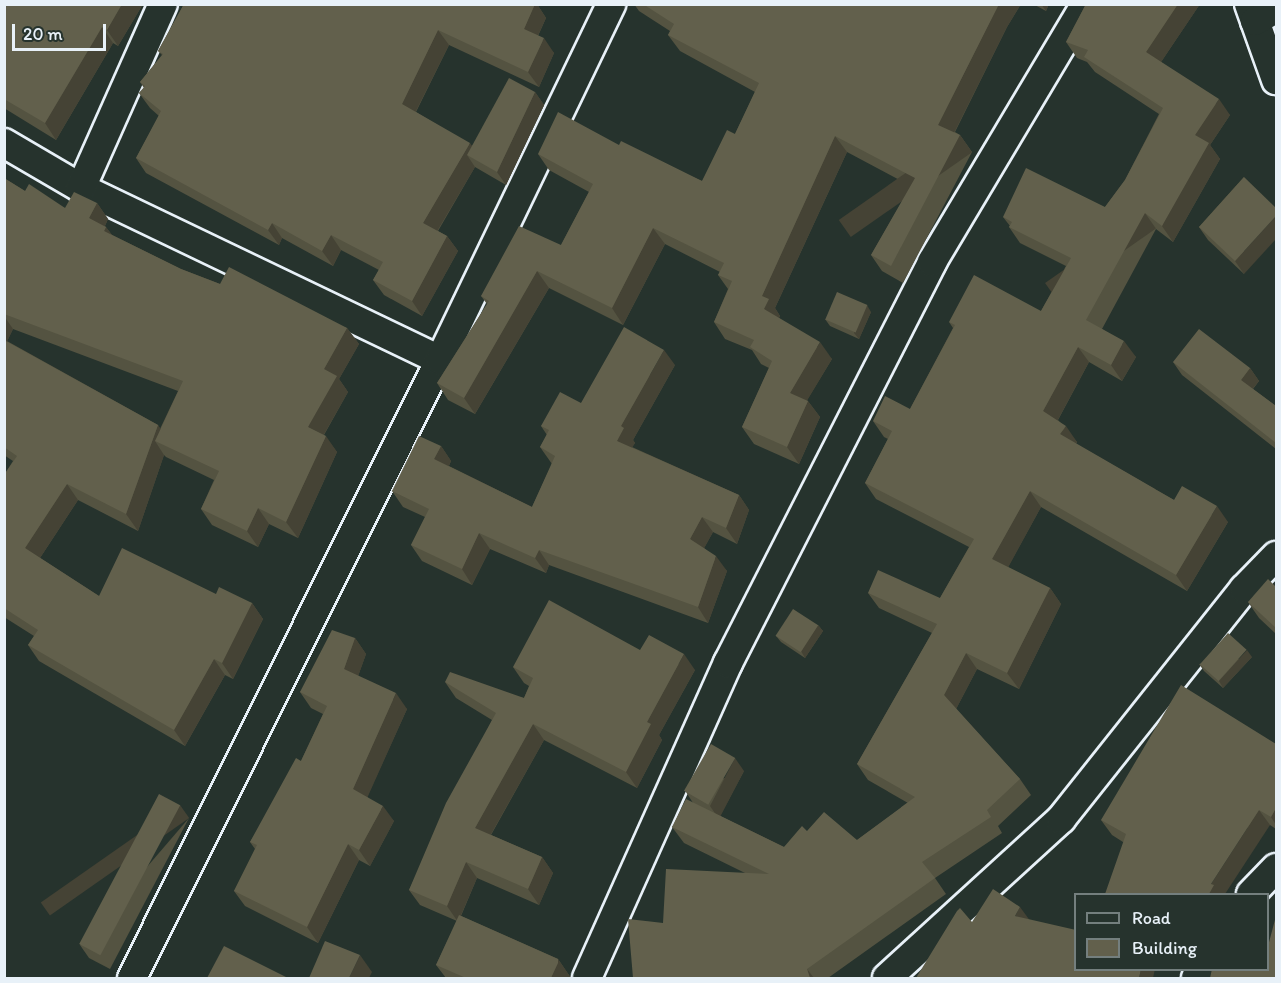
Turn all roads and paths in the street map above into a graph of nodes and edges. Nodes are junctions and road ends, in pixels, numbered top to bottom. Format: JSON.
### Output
{"nodes":[{"id":1,"x":163,"y":4,"type":"edge"},
{"id":2,"x":611,"y":4,"type":"edge"},
{"id":3,"x":1086,"y":4,"type":"edge"},
{"id":4,"x":1260,"y":12,"type":"edge"},
{"id":5,"x":1276,"y":80,"type":"edge"},
{"id":6,"x":4,"y":143,"type":"edge"},
{"id":7,"x":81,"y":188,"type":"junction"},
{"id":8,"x":440,"y":360,"type":"junction"},
{"id":9,"x":1276,"y":556,"type":"edge"},
{"id":10,"x":1276,"y":868,"type":"edge"},
{"id":11,"x":1252,"y":893,"type":"edge"},
{"id":12,"x":132,"y":978,"type":"edge"},
{"id":13,"x":587,"y":978,"type":"edge"},
{"id":14,"x":887,"y":978,"type":"edge"}],
"edges":[{"from":1,"to":7,"type":"street"},
{"from":2,"to":8,"type":"street"},
{"from":3,"to":13,"type":"street"},
{"from":4,"to":5,"type":"street"},
{"from":6,"to":7,"type":"street"},
{"from":7,"to":8,"type":"street"},
{"from":8,"to":12,"type":"street"},
{"from":9,"to":14,"type":"street"},
{"from":10,"to":11,"type":"street"}]}
